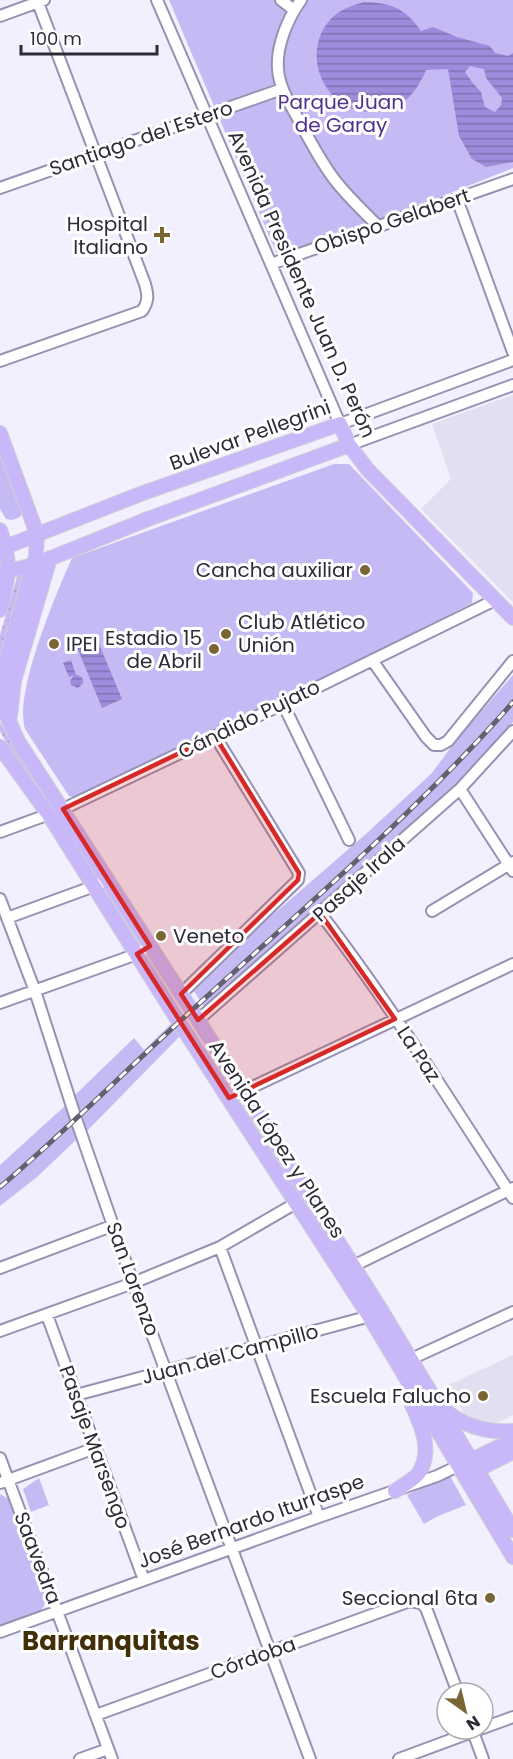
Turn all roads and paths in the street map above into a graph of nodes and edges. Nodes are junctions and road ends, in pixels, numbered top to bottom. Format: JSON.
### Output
{"nodes":[{"id":1,"x":157,"y":0,"type":"edge"},
{"id":2,"x":281,"y":0,"type":"edge"},
{"id":3,"x":301,"y":0,"type":"edge"},
{"id":4,"x":40,"y":1,"type":"edge"},
{"id":5,"x":294,"y":9,"type":"junction"},
{"id":6,"x":0,"y":16,"type":"edge"},
{"id":7,"x":282,"y":89,"type":"junction"},
{"id":8,"x":207,"y":115,"type":"junction"},
{"id":9,"x":96,"y":153,"type":"junction"},
{"id":10,"x":513,"y":179,"type":"edge"},
{"id":11,"x":0,"y":188,"type":"edge"},
{"id":12,"x":458,"y":199,"type":"junction"},
{"id":13,"x":378,"y":226,"type":"junction"},
{"id":14,"x":271,"y":264,"type":"junction"},
{"id":15,"x":513,"y":352,"type":"edge"},
{"id":16,"x":513,"y":360,"type":"edge"},
{"id":17,"x":0,"y":361,"type":"edge"},
{"id":18,"x":513,"y":385,"type":"edge"},
{"id":19,"x":340,"y":424,"type":"junction"},
{"id":20,"x":0,"y":433,"type":"edge"},
{"id":21,"x":349,"y":445,"type":"junction"},
{"id":22,"x":163,"y":486,"type":"junction"},
{"id":23,"x":143,"y":493,"type":"junction"},
{"id":24,"x":167,"y":512,"type":"junction"},
{"id":25,"x":148,"y":519,"type":"junction"},
{"id":26,"x":0,"y":530,"type":"edge"},
{"id":27,"x":38,"y":534,"type":"junction"},
{"id":28,"x":3,"y":548,"type":"edge"},
{"id":29,"x":50,"y":558,"type":"junction"},
{"id":30,"x":34,"y":565,"type":"junction"},
{"id":31,"x":4,"y":571,"type":"edge"},
{"id":32,"x":498,"y":604,"type":"junction"},
{"id":33,"x":0,"y":610,"type":"edge"},
{"id":34,"x":513,"y":620,"type":"edge"},
{"id":35,"x":372,"y":660,"type":"junction"},
{"id":36,"x":513,"y":661,"type":"edge"},
{"id":37,"x":283,"y":704,"type":"junction"},
{"id":38,"x":10,"y":724,"type":"junction"},
{"id":39,"x":513,"y":731,"type":"edge"},
{"id":40,"x":215,"y":736,"type":"junction"},
{"id":41,"x":0,"y":747,"type":"edge"},
{"id":42,"x":460,"y":789,"type":"junction"},
{"id":43,"x":63,"y":809,"type":"junction"},
{"id":44,"x":49,"y":814,"type":"junction"},
{"id":45,"x":0,"y":832,"type":"edge"},
{"id":46,"x":349,"y":840,"type":"dead end"},
{"id":47,"x":512,"y":866,"type":"edge"},
{"id":48,"x":108,"y":879,"type":"junction"},
{"id":49,"x":94,"y":887,"type":"junction"},
{"id":50,"x":1,"y":903,"type":"edge"},
{"id":51,"x":432,"y":911,"type":"dead end"},
{"id":52,"x":320,"y":914,"type":"junction"},
{"id":53,"x":7,"y":918,"type":"junction"},
{"id":54,"x":150,"y":946,"type":"junction"},
{"id":55,"x":137,"y":954,"type":"junction"},
{"id":56,"x":513,"y":964,"type":"edge"},
{"id":57,"x":35,"y":991,"type":"junction"},
{"id":58,"x":181,"y":994,"type":"junction"},
{"id":59,"x":0,"y":1003,"type":"edge"},
{"id":60,"x":395,"y":1018,"type":"junction"},
{"id":61,"x":198,"y":1020,"type":"junction"},
{"id":62,"x":243,"y":1091,"type":"junction"},
{"id":63,"x":229,"y":1098,"type":"junction"},
{"id":64,"x":511,"y":1192,"type":"edge"},
{"id":65,"x":296,"y":1203,"type":"junction"},
{"id":66,"x":114,"y":1225,"type":"junction"},
{"id":67,"x":220,"y":1247,"type":"junction"},
{"id":68,"x":0,"y":1268,"type":"edge"},
{"id":69,"x":346,"y":1269,"type":"junction"},
{"id":70,"x":133,"y":1283,"type":"junction"},
{"id":71,"x":513,"y":1312,"type":"edge"},
{"id":72,"x":383,"y":1313,"type":"junction"},
{"id":73,"x":47,"y":1315,"type":"junction"},
{"id":74,"x":369,"y":1317,"type":"junction"},
{"id":75,"x":0,"y":1331,"type":"edge"},
{"id":76,"x":385,"y":1344,"type":"junction"},
{"id":77,"x":256,"y":1347,"type":"junction"},
{"id":78,"x":411,"y":1359,"type":"junction"},
{"id":79,"x":166,"y":1371,"type":"junction"},
{"id":80,"x":76,"y":1395,"type":"junction"},
{"id":81,"x":436,"y":1401,"type":"junction"},
{"id":82,"x":513,"y":1431,"type":"edge"},
{"id":83,"x":513,"y":1440,"type":"edge"},
{"id":84,"x":95,"y":1448,"type":"junction"},
{"id":85,"x":513,"y":1452,"type":"edge"},
{"id":86,"x":0,"y":1458,"type":"edge"},
{"id":87,"x":468,"y":1468,"type":"junction"},
{"id":88,"x":4,"y":1482,"type":"edge"},
{"id":89,"x":395,"y":1491,"type":"junction"},
{"id":90,"x":319,"y":1517,"type":"junction"},
{"id":91,"x":513,"y":1530,"type":"edge"},
{"id":92,"x":231,"y":1550,"type":"junction"},
{"id":93,"x":513,"y":1557,"type":"edge"},
{"id":94,"x":144,"y":1580,"type":"junction"},
{"id":95,"x":58,"y":1611,"type":"junction"},
{"id":96,"x":0,"y":1632,"type":"edge"},
{"id":97,"x":270,"y":1652,"type":"junction"},
{"id":98,"x":453,"y":1681,"type":"edge"},
{"id":99,"x":96,"y":1715,"type":"junction"},
{"id":100,"x":513,"y":1717,"type":"edge"},
{"id":101,"x":495,"y":1723,"type":"edge"},
{"id":102,"x":446,"y":1741,"type":"edge"},
{"id":103,"x":479,"y":1741,"type":"edge"},
{"id":104,"x":110,"y":1754,"type":"edge"},
{"id":105,"x":80,"y":1759,"type":"edge"},
{"id":106,"x":310,"y":1759,"type":"edge"},
{"id":107,"x":399,"y":1759,"type":"edge"},
{"id":108,"x":483,"y":1759,"type":"edge"}],
"edges":[{"from":1,"to":8,"type":"street","name":"Avenida Presidente Juan D. Perón"},
{"from":2,"to":5,"type":"street"},
{"from":3,"to":5,"type":"street"},
{"from":4,"to":6,"type":"street"},
{"from":4,"to":9,"type":"street"},
{"from":5,"to":7,"type":"street"},
{"from":7,"to":8,"type":"street","name":"Santiago del Estero"},
{"from":7,"to":13,"type":"street"},
{"from":8,"to":9,"type":"street","name":"Santiago del Estero"},
{"from":8,"to":14,"type":"street","name":"Avenida Presidente Juan D. Perón"},
{"from":9,"to":11,"type":"street","name":"Santiago del Estero"},
{"from":9,"to":17,"type":"street"},
{"from":10,"to":12,"type":"street","name":"Obispo Gelabert"},
{"from":12,"to":13,"type":"street","name":"Obispo Gelabert"},
{"from":12,"to":15,"type":"street"},
{"from":13,"to":14,"type":"street","name":"Obispo Gelabert"},
{"from":14,"to":19,"type":"street","name":"Avenida Presidente Juan D. Perón"},
{"from":16,"to":19,"type":"street","name":"Bulevar Pellegrini"},
{"from":18,"to":21,"type":"street"},
{"from":19,"to":21,"type":"main road","name":"Avenida Presidente Juan D. Perón"},
{"from":19,"to":22,"type":"main road","name":"Bulevar Pellegrini"},
{"from":20,"to":27,"type":"main road"},
{"from":21,"to":24,"type":"main road"},
{"from":21,"to":32,"type":"main road","name":"Avenida Presidente Juan D. Perón"},
{"from":22,"to":23,"type":"main road","name":"Bulevar Pellegrini"},
{"from":22,"to":24,"type":"main road"},
{"from":23,"to":25,"type":"main road"},
{"from":23,"to":27,"type":"main road","name":"Bulevar Pellegrini"},
{"from":24,"to":25,"type":"main road"},
{"from":25,"to":29,"type":"main road"},
{"from":26,"to":28,"type":"main road"},
{"from":27,"to":28,"type":"main road","name":"Bulevar Pellegrini"},
{"from":27,"to":30,"type":"main road","name":"Avenida López y Planes"},
{"from":28,"to":31,"type":"main road"},
{"from":29,"to":30,"type":"main road"},
{"from":29,"to":38,"type":"main road"},
{"from":30,"to":31,"type":"main road"},
{"from":30,"to":38,"type":"main road","name":"Avenida López y Planes"},
{"from":31,"to":33,"type":"main road"},
{"from":32,"to":34,"type":"main road","name":"Avenida Presidente Juan D. Perón"},
{"from":32,"to":35,"type":"street","name":"Cándido Pujato"},
{"from":35,"to":36,"type":"street"},
{"from":35,"to":37,"type":"street","name":"Cándido Pujato"},
{"from":37,"to":40,"type":"street","name":"Cándido Pujato"},
{"from":37,"to":46,"type":"street"},
{"from":38,"to":43,"type":"main road","name":"Avenida López y Planes"},
{"from":39,"to":42,"type":"street","name":"Pasaje Irala"},
{"from":40,"to":43,"type":"street","name":"Cándido Pujato"},
{"from":40,"to":58,"type":"street","name":"Pasaje Irala"},
{"from":41,"to":44,"type":"main road","name":"Avenida López y Planes"},
{"from":42,"to":47,"type":"street"},
{"from":42,"to":52,"type":"street","name":"Pasaje Irala"},
{"from":43,"to":44,"type":"street","name":"Cándido Pujato"},
{"from":43,"to":48,"type":"main road","name":"Avenida López y Planes"},
{"from":44,"to":45,"type":"street","name":"Cándido Pujato"},
{"from":44,"to":49,"type":"main road","name":"Avenida López y Planes"},
{"from":47,"to":51,"type":"street"},
{"from":48,"to":49,"type":"street"},
{"from":48,"to":54,"type":"main road","name":"Avenida López y Planes"},
{"from":49,"to":53,"type":"street"},
{"from":49,"to":55,"type":"main road","name":"Avenida López y Planes"},
{"from":50,"to":53,"type":"street","name":"San Lorenzo"},
{"from":52,"to":60,"type":"street","name":"La Paz"},
{"from":52,"to":61,"type":"street","name":"Pasaje Irala"},
{"from":53,"to":57,"type":"street","name":"San Lorenzo"},
{"from":54,"to":55,"type":"street"},
{"from":54,"to":58,"type":"main road","name":"Avenida López y Planes"},
{"from":55,"to":57,"type":"street"},
{"from":55,"to":63,"type":"main road","name":"Avenida López y Planes"},
{"from":56,"to":60,"type":"street"},
{"from":57,"to":59,"type":"street"},
{"from":57,"to":66,"type":"street","name":"San Lorenzo"},
{"from":58,"to":61,"type":"main road","name":"Avenida López y Planes"},
{"from":60,"to":62,"type":"street"},
{"from":60,"to":64,"type":"street","name":"La Paz"},
{"from":61,"to":62,"type":"main road","name":"Avenida López y Planes"},
{"from":62,"to":63,"type":"street"},
{"from":62,"to":69,"type":"main road","name":"Avenida López y Planes"},
{"from":63,"to":65,"type":"main road","name":"Avenida López y Planes"},
{"from":64,"to":69,"type":"street"},
{"from":65,"to":67,"type":"street"},
{"from":65,"to":69,"type":"main road","name":"Avenida López y Planes"},
{"from":66,"to":68,"type":"street"},
{"from":66,"to":70,"type":"street","name":"San Lorenzo"},
{"from":67,"to":70,"type":"street"},
{"from":67,"to":77,"type":"street"},
{"from":69,"to":72,"type":"main road","name":"Avenida López y Planes"},
{"from":69,"to":74,"type":"main road","name":"Avenida López y Planes"},
{"from":70,"to":73,"type":"street"},
{"from":70,"to":79,"type":"street","name":"San Lorenzo"},
{"from":71,"to":78,"type":"street"},
{"from":72,"to":74,"type":"street","name":"Juan del Campillo"},
{"from":72,"to":78,"type":"main road","name":"Avenida López y Planes"},
{"from":73,"to":75,"type":"street"},
{"from":73,"to":80,"type":"street","name":"Pasaje Marsengo"},
{"from":74,"to":76,"type":"main road","name":"Avenida López y Planes"},
{"from":74,"to":77,"type":"street","name":"Juan del Campillo"},
{"from":76,"to":87,"type":"main road","name":"Avenida López y Planes"},
{"from":76,"to":89,"type":"main road"},
{"from":77,"to":79,"type":"street","name":"Juan del Campillo"},
{"from":77,"to":90,"type":"street"},
{"from":78,"to":81,"type":"main road","name":"Avenida López y Planes"},
{"from":79,"to":80,"type":"street","name":"Juan del Campillo"},
{"from":79,"to":92,"type":"street","name":"San Lorenzo"},
{"from":80,"to":84,"type":"street","name":"Pasaje Marsengo"},
{"from":81,"to":82,"type":"main road"},
{"from":81,"to":87,"type":"main road","name":"Avenida López y Planes"},
{"from":83,"to":87,"type":"main road","name":"José Bernardo Iturraspe"},
{"from":84,"to":88,"type":"street"},
{"from":84,"to":94,"type":"street","name":"Pasaje Marsengo"},
{"from":85,"to":87,"type":"main road","name":"José Bernardo Iturraspe"},
{"from":86,"to":88,"type":"street","name":"Saavedra"},
{"from":87,"to":89,"type":"street","name":"José Bernardo Iturraspe"},
{"from":87,"to":91,"type":"main road","name":"Avenida López y Planes"},
{"from":87,"to":93,"type":"main road","name":"Avenida López y Planes"},
{"from":88,"to":95,"type":"street","name":"Saavedra"},
{"from":89,"to":90,"type":"street","name":"José Bernardo Iturraspe"},
{"from":90,"to":92,"type":"street","name":"José Bernardo Iturraspe"},
{"from":92,"to":94,"type":"street","name":"José Bernardo Iturraspe"},
{"from":92,"to":97,"type":"street","name":"San Lorenzo"},
{"from":94,"to":95,"type":"street","name":"José Bernardo Iturraspe"},
{"from":95,"to":96,"type":"street","name":"José Bernardo Iturraspe"},
{"from":95,"to":99,"type":"street","name":"Saavedra"},
{"from":97,"to":98,"type":"street","name":"Córdoba"},
{"from":97,"to":99,"type":"street","name":"Córdoba"},
{"from":97,"to":106,"type":"street","name":"San Lorenzo"},
{"from":99,"to":104,"type":"street","name":"Saavedra"},
{"from":100,"to":101,"type":"street"},
{"from":102,"to":107,"type":"street"},
{"from":103,"to":108,"type":"street"},
{"from":104,"to":105,"type":"street"}]}
